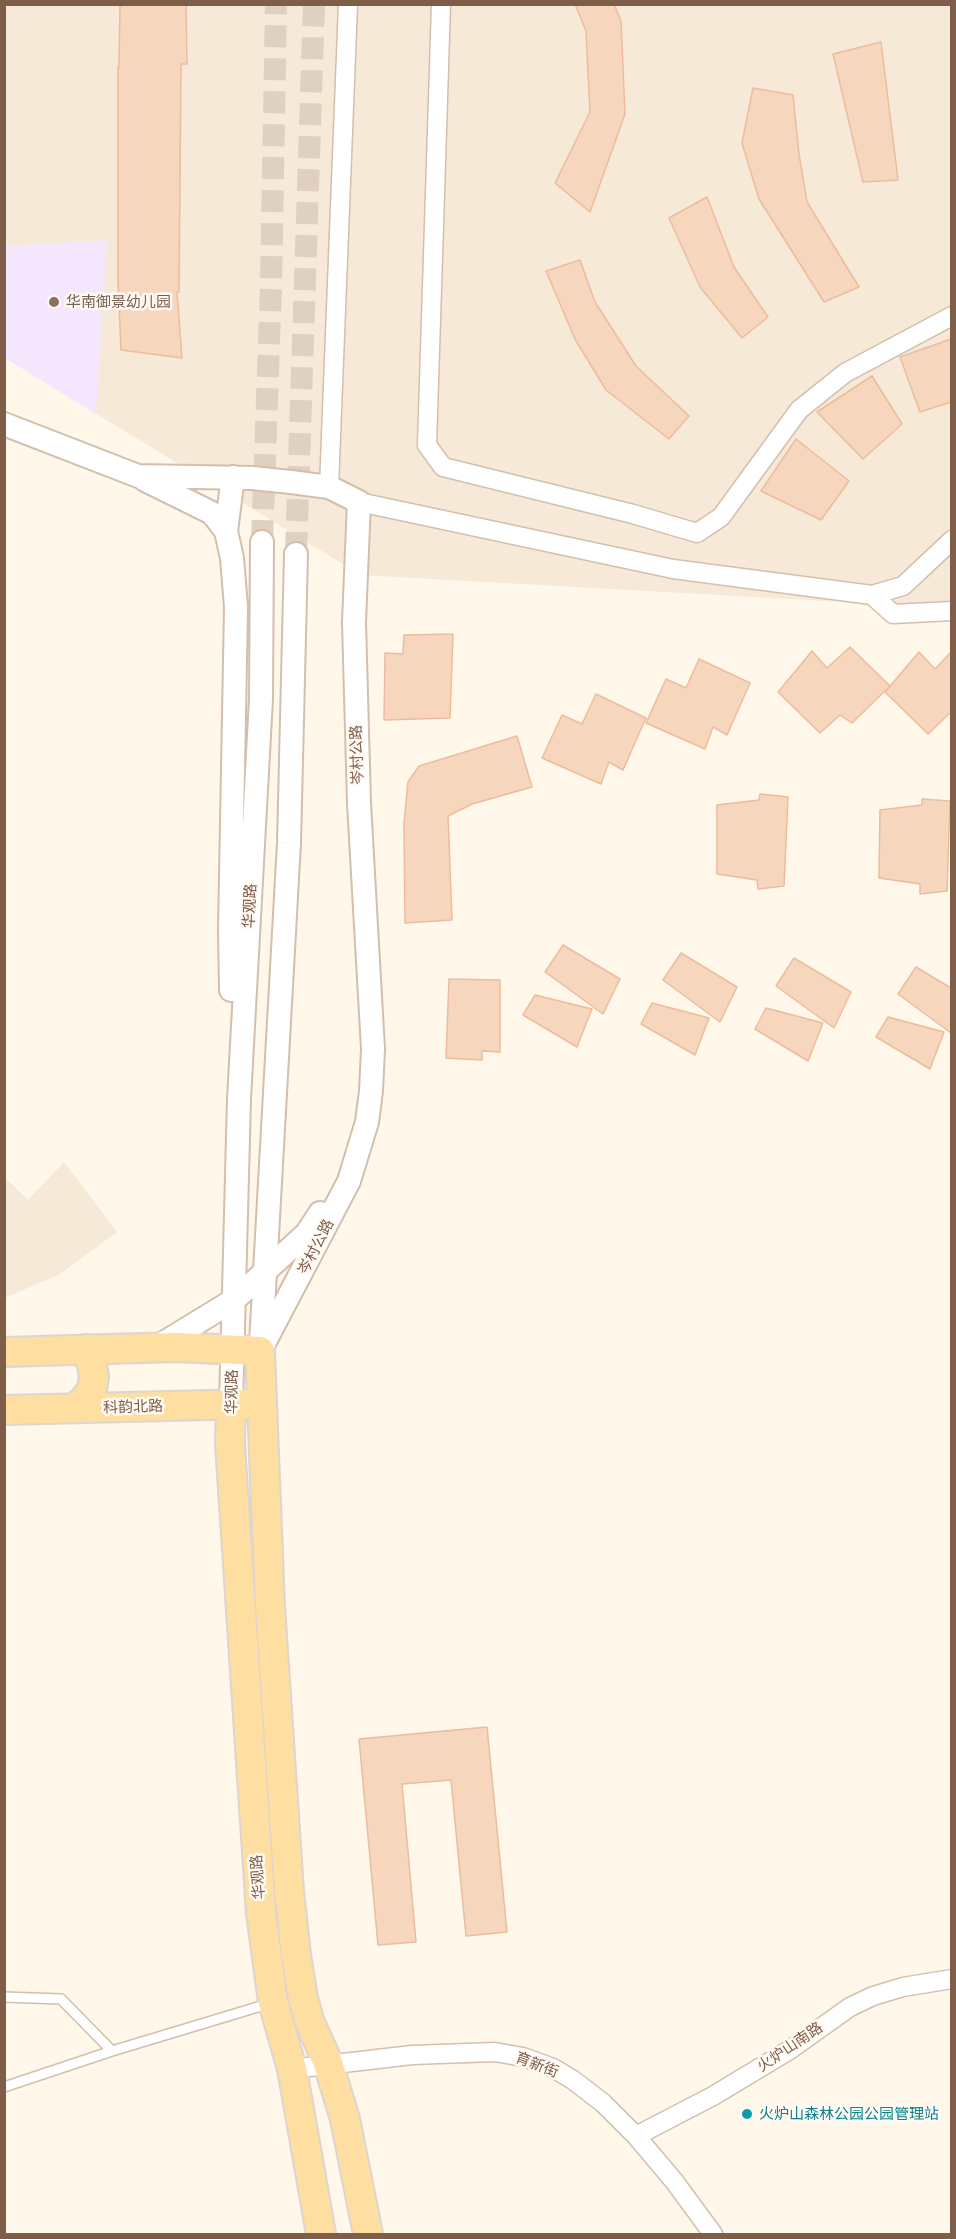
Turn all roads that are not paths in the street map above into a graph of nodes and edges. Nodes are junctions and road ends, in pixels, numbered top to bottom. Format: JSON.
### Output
{"nodes":[{"id":1,"x":348,"y":4,"type":"edge"},
{"id":2,"x":441,"y":4,"type":"edge"},
{"id":3,"x":951,"y":316,"type":"edge"},
{"id":4,"x":4,"y":424,"type":"edge"},
{"id":5,"x":138,"y":476,"type":"junction"},
{"id":6,"x":233,"y":477,"type":"junction"},
{"id":7,"x":329,"y":487,"type":"junction"},
{"id":8,"x":359,"y":502,"type":"junction"},
{"id":9,"x":226,"y":531,"type":"junction"},
{"id":10,"x":951,"y":540,"type":"edge"},
{"id":11,"x":262,"y":542,"type":"tunnel mouth"},
{"id":12,"x":296,"y":554,"type":"tunnel mouth"},
{"id":13,"x":872,"y":595,"type":"junction"},
{"id":14,"x":951,"y":611,"type":"edge"},
{"id":15,"x":371,"y":1090,"type":"junction"},
{"id":16,"x":239,"y":1123,"type":"junction"},
{"id":17,"x":265,"y":1272,"type":"junction"},
{"id":18,"x":234,"y":1299,"type":"junction"},
{"id":19,"x":157,"y":1347,"type":"junction"},
{"id":20,"x":85,"y":1348,"type":"junction"},
{"id":21,"x":232,"y":1349,"type":"junction"},
{"id":22,"x":260,"y":1351,"type":"junction"},
{"id":23,"x":4,"y":1352,"type":"edge"},
{"id":24,"x":231,"y":1404,"type":"junction"},
{"id":25,"x":261,"y":1404,"type":"junction"},
{"id":26,"x":75,"y":1408,"type":"junction"},
{"id":27,"x":4,"y":1410,"type":"edge"},
{"id":28,"x":951,"y":1978,"type":"edge"},
{"id":29,"x":4,"y":1996,"type":"edge"},
{"id":30,"x":273,"y":2002,"type":"junction"},
{"id":31,"x":112,"y":2051,"type":"junction"},
{"id":32,"x":328,"y":2063,"type":"junction"},
{"id":33,"x":292,"y":2069,"type":"junction"},
{"id":34,"x":4,"y":2087,"type":"edge"},
{"id":35,"x":636,"y":2136,"type":"junction"},
{"id":36,"x":321,"y":2235,"type":"edge"},
{"id":37,"x":368,"y":2235,"type":"edge"},
{"id":38,"x":713,"y":2235,"type":"edge"}],
"edges":[{"from":1,"to":7,"type":"street"},
{"from":2,"to":3,"type":"street"},
{"from":4,"to":5,"type":"street"},
{"from":5,"to":6,"type":"street"},
{"from":5,"to":9,"type":"street"},
{"from":6,"to":7,"type":"street"},
{"from":6,"to":9,"type":"street"},
{"from":7,"to":8,"type":"street"},
{"from":8,"to":13,"type":"street"},
{"from":8,"to":15,"type":"street","name":"岑村公路"},
{"from":9,"to":16,"type":"street"},
{"from":10,"to":13,"type":"street"},
{"from":11,"to":16,"type":"street","name":"华观路"},
{"from":12,"to":17,"type":"street","name":"华观路"},
{"from":13,"to":14,"type":"street"},
{"from":15,"to":17,"type":"street"},
{"from":15,"to":22,"type":"street","name":"岑村公路"},
{"from":16,"to":18,"type":"street","name":"华观路"},
{"from":17,"to":18,"type":"street"},
{"from":17,"to":22,"type":"street","name":"华观路"},
{"from":18,"to":19,"type":"street"},
{"from":18,"to":21,"type":"street","name":"华观路"},
{"from":19,"to":20,"type":"main road"},
{"from":19,"to":21,"type":"main road"},
{"from":20,"to":23,"type":"main road"},
{"from":20,"to":26,"type":"main road"},
{"from":21,"to":22,"type":"main road"},
{"from":21,"to":24,"type":"street","name":"华观路"},
{"from":22,"to":25,"type":"main road","name":"华观路"},
{"from":24,"to":25,"type":"main road","name":"科韵北路"},
{"from":24,"to":26,"type":"main road","name":"科韵北路"},
{"from":24,"to":30,"type":"main road","name":"华观路"},
{"from":25,"to":32,"type":"main road","name":"华观路"},
{"from":26,"to":27,"type":"main road","name":"科韵北路"},
{"from":28,"to":35,"type":"street","name":"火炉山南路"},
{"from":29,"to":31,"type":"lane"},
{"from":30,"to":31,"type":"lane"},
{"from":30,"to":33,"type":"main road","name":"华观路"},
{"from":31,"to":34,"type":"lane"},
{"from":32,"to":33,"type":"street","name":"育新街"},
{"from":32,"to":35,"type":"street","name":"育新街"},
{"from":32,"to":37,"type":"main road","name":"华观路"},
{"from":33,"to":36,"type":"main road","name":"华观路"},
{"from":35,"to":38,"type":"street","name":"育新街"}]}
